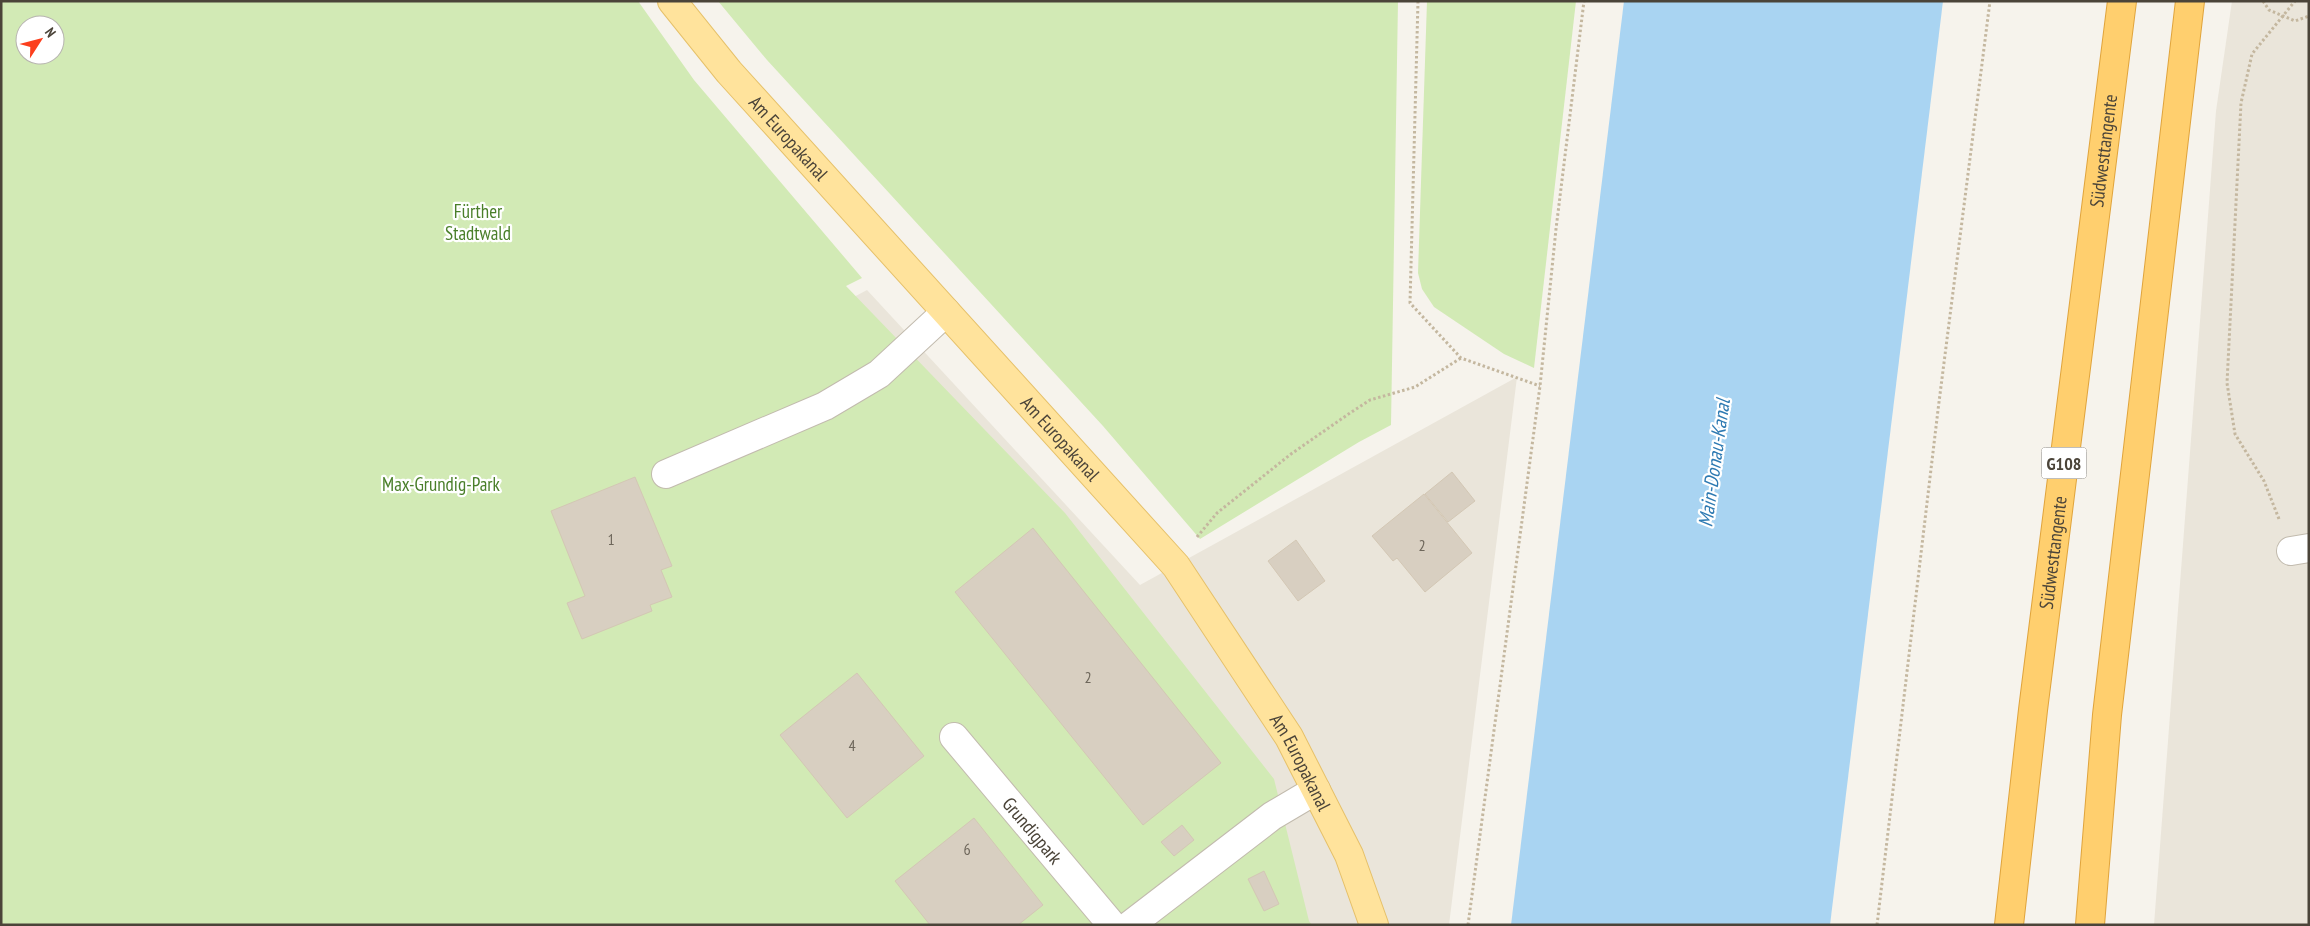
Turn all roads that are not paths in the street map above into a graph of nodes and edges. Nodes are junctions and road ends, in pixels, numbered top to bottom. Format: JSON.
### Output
{"nodes":[{"id":1,"x":672,"y":1,"type":"edge"},
{"id":2,"x":2122,"y":1,"type":"edge"},
{"id":3,"x":2190,"y":1,"type":"edge"},
{"id":4,"x":946,"y":312,"type":"junction"},
{"id":5,"x":666,"y":474,"type":"dead end"},
{"id":6,"x":954,"y":737,"type":"dead end"},
{"id":7,"x":1316,"y":790,"type":"junction"},
{"id":8,"x":1112,"y":925,"type":"edge"},
{"id":9,"x":1130,"y":925,"type":"edge"},
{"id":10,"x":1374,"y":925,"type":"edge"},
{"id":11,"x":2009,"y":925,"type":"edge"},
{"id":12,"x":2090,"y":925,"type":"edge"}],
"edges":[{"from":1,"to":4,"type":"main road","name":"Am Europakanal"},
{"from":2,"to":11,"type":"highway","name":"Südwesttangente","number":"G108"},
{"from":3,"to":12,"type":"highway"},
{"from":4,"to":5,"type":"street"},
{"from":4,"to":7,"type":"main road","name":"Am Europakanal"},
{"from":6,"to":8,"type":"street","name":"Grundigpark"},
{"from":7,"to":9,"type":"street"},
{"from":7,"to":10,"type":"main road","name":"Am Europakanal"}]}
